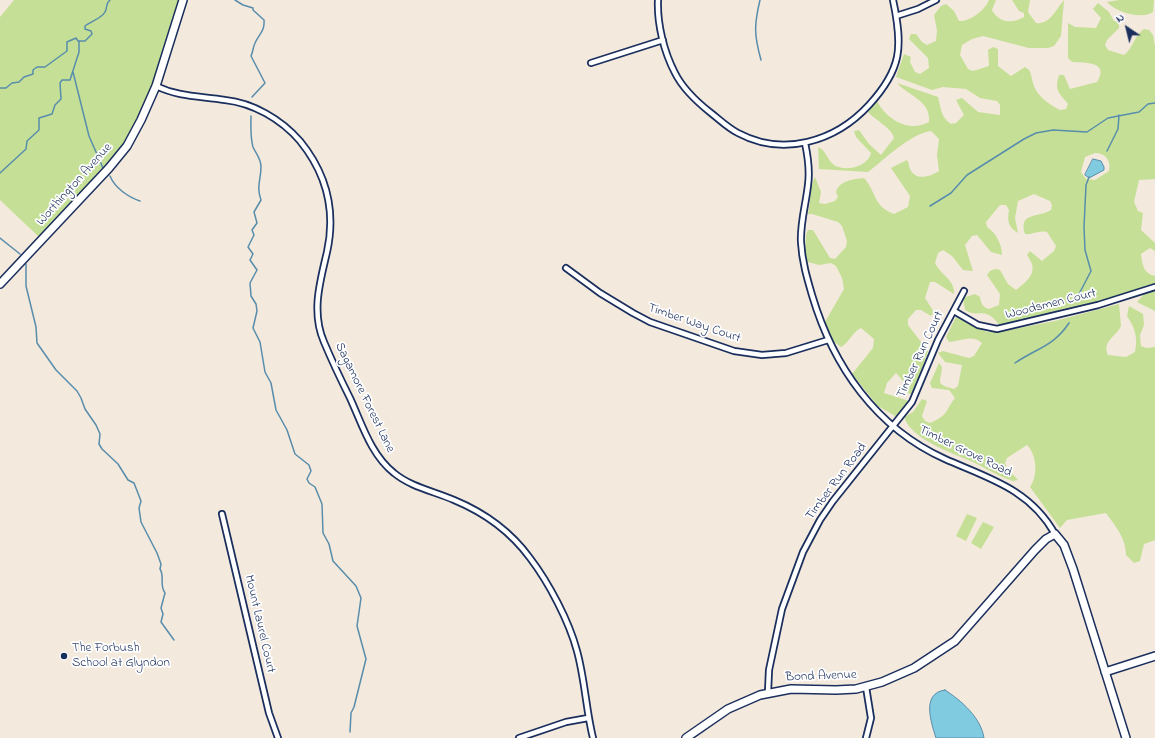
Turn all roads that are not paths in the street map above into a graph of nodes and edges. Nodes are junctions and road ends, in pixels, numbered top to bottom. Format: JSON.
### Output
{"nodes":[{"id":1,"x":183,"y":0,"type":"edge"},
{"id":2,"x":658,"y":0,"type":"edge"},
{"id":3,"x":893,"y":0,"type":"edge"},
{"id":4,"x":936,"y":0,"type":"edge"},
{"id":5,"x":896,"y":16,"type":"junction"},
{"id":6,"x":663,"y":40,"type":"junction"},
{"id":7,"x":591,"y":63,"type":"dead end"},
{"id":8,"x":156,"y":86,"type":"junction"},
{"id":9,"x":805,"y":143,"type":"junction"},
{"id":10,"x":566,"y":268,"type":"dead end"},
{"id":11,"x":0,"y":284,"type":"edge"},
{"id":12,"x":1155,"y":287,"type":"edge"},
{"id":13,"x":964,"y":291,"type":"dead end"},
{"id":14,"x":954,"y":311,"type":"junction"},
{"id":15,"x":828,"y":340,"type":"junction"},
{"id":16,"x":894,"y":427,"type":"junction"},
{"id":17,"x":222,"y":514,"type":"dead end"},
{"id":18,"x":1055,"y":534,"type":"junction"},
{"id":19,"x":1155,"y":656,"type":"edge"},
{"id":20,"x":1105,"y":672,"type":"junction"},
{"id":21,"x":866,"y":686,"type":"junction"},
{"id":22,"x":768,"y":692,"type":"junction"},
{"id":23,"x":588,"y":718,"type":"junction"},
{"id":24,"x":278,"y":738,"type":"edge"},
{"id":25,"x":519,"y":738,"type":"edge"},
{"id":26,"x":592,"y":738,"type":"edge"},
{"id":27,"x":686,"y":738,"type":"edge"},
{"id":28,"x":866,"y":738,"type":"edge"},
{"id":29,"x":1126,"y":738,"type":"edge"}],
"edges":[{"from":1,"to":8,"type":"street","name":"Worthington Avenue"},
{"from":2,"to":6,"type":"street"},
{"from":3,"to":5,"type":"street"},
{"from":4,"to":5,"type":"street"},
{"from":5,"to":9,"type":"street"},
{"from":6,"to":7,"type":"street"},
{"from":6,"to":9,"type":"street"},
{"from":8,"to":11,"type":"street","name":"Worthington Avenue"},
{"from":8,"to":23,"type":"street","name":"Sagamore Forest Lane"},
{"from":9,"to":15,"type":"street","name":"Timber Grove Road"},
{"from":10,"to":15,"type":"street","name":"Timber Way Court"},
{"from":12,"to":14,"type":"street","name":"Woodsmen Court"},
{"from":13,"to":14,"type":"street","name":"Timber Run Court"},
{"from":14,"to":16,"type":"street","name":"Timber Run Court"},
{"from":15,"to":16,"type":"street","name":"Timber Grove Road"},
{"from":16,"to":18,"type":"street","name":"Timber Grove Road"},
{"from":16,"to":22,"type":"street","name":"Timber Run Road"},
{"from":17,"to":24,"type":"street","name":"Mount Laurel Court"},
{"from":18,"to":20,"type":"street","name":"Timber Grove Road"},
{"from":18,"to":21,"type":"street","name":"Bond Avenue"},
{"from":19,"to":20,"type":"street"},
{"from":20,"to":29,"type":"street","name":"Timber Grove Road"},
{"from":21,"to":22,"type":"street","name":"Bond Avenue"},
{"from":21,"to":28,"type":"street"},
{"from":22,"to":27,"type":"street","name":"Bond Avenue"},
{"from":23,"to":25,"type":"street"},
{"from":23,"to":26,"type":"street","name":"Sagamore Forest Lane"}]}
